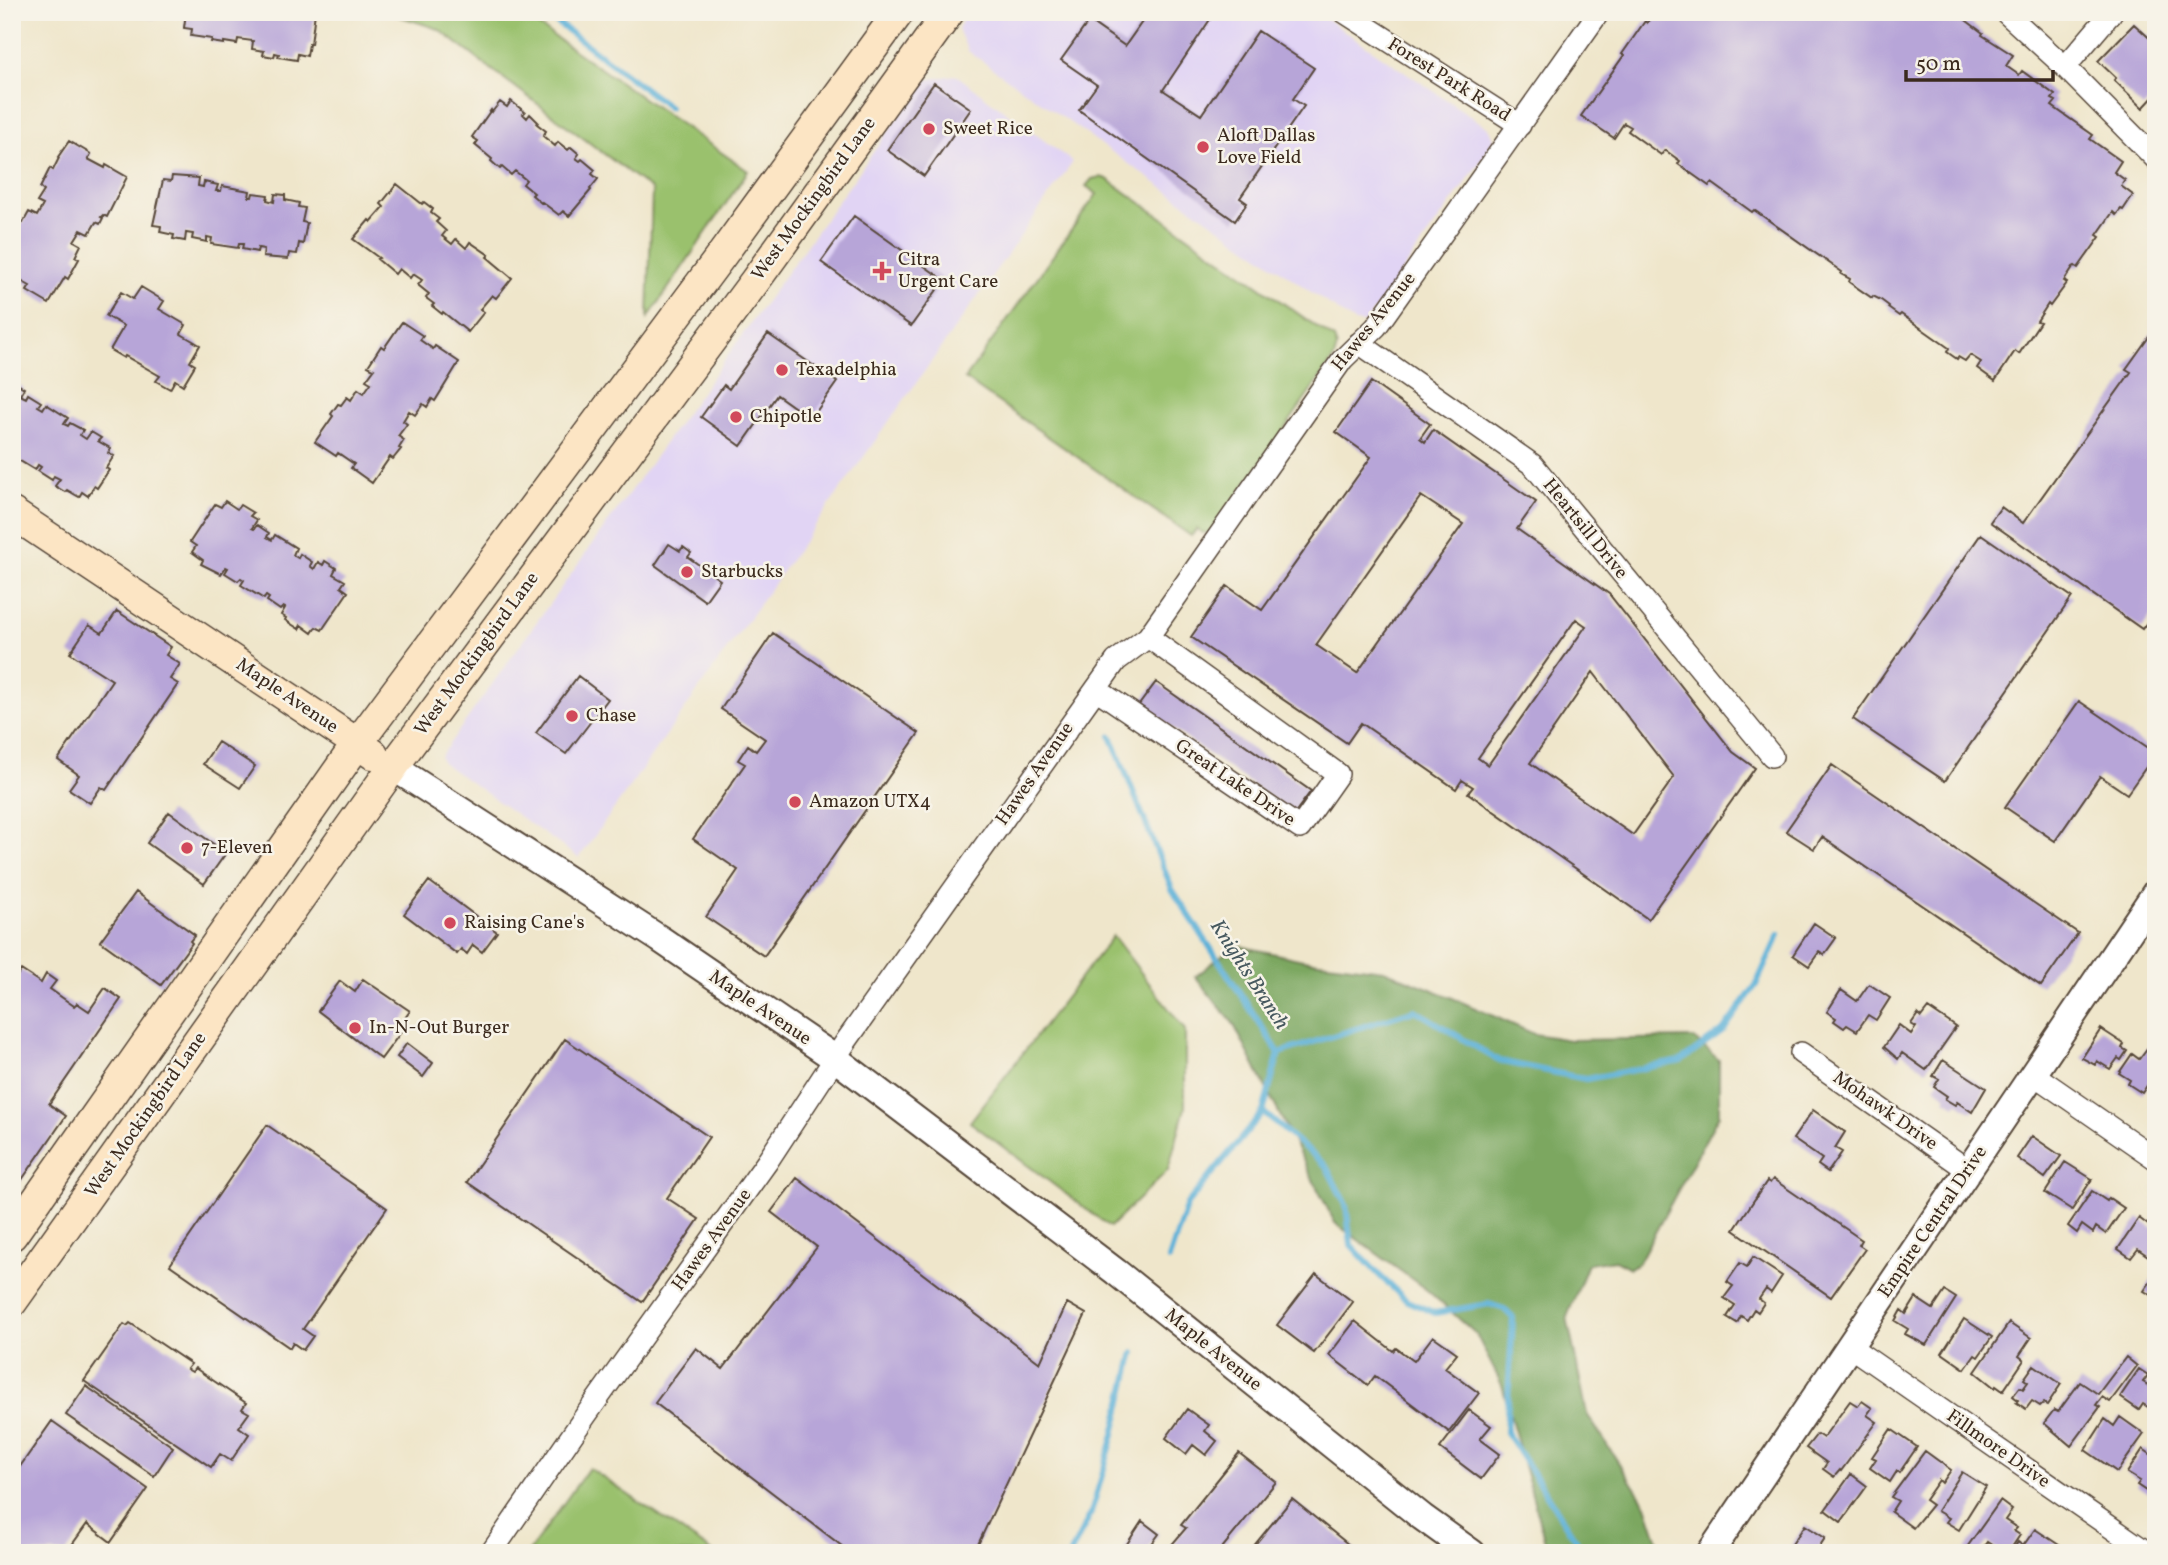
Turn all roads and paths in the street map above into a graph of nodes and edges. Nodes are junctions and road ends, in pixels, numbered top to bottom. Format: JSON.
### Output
{"nodes":[{"id":1,"x":898,"y":12,"type":"edge"},
{"id":2,"x":949,"y":12,"type":"edge"},
{"id":3,"x":1344,"y":12,"type":"edge"},
{"id":4,"x":1599,"y":12,"type":"edge"},
{"id":5,"x":2005,"y":12,"type":"edge"},
{"id":6,"x":2112,"y":12,"type":"edge"},
{"id":7,"x":2065,"y":67,"type":"junction"},
{"id":8,"x":1520,"y":125,"type":"junction"},
{"id":9,"x":2156,"y":159,"type":"edge"},
{"id":10,"x":721,"y":256,"type":"junction"},
{"id":11,"x":755,"y":281,"type":"junction"},
{"id":12,"x":1359,"y":343,"type":"junction"},
{"id":13,"x":12,"y":513,"type":"edge"},
{"id":14,"x":528,"y":515,"type":"junction"},
{"id":15,"x":561,"y":540,"type":"junction"},
{"id":16,"x":1148,"y":637,"type":"junction"},
{"id":17,"x":1096,"y":689,"type":"junction"},
{"id":18,"x":357,"y":744,"type":"junction"},
{"id":19,"x":1772,"y":756,"type":"dead end"},
{"id":20,"x":393,"y":767,"type":"junction"},
{"id":21,"x":2156,"y":892,"type":"edge"},
{"id":22,"x":169,"y":1013,"type":"junction"},
{"id":23,"x":201,"y":1037,"type":"junction"},
{"id":24,"x":1801,"y":1053,"type":"dead end"},
{"id":25,"x":836,"y":1059,"type":"junction"},
{"id":26,"x":2033,"y":1074,"type":"junction"},
{"id":27,"x":2156,"y":1159,"type":"edge"},
{"id":28,"x":1968,"y":1170,"type":"junction"},
{"id":29,"x":12,"y":1235,"type":"edge"},
{"id":30,"x":12,"y":1302,"type":"edge"},
{"id":31,"x":1849,"y":1346,"type":"junction"},
{"id":32,"x":491,"y":1553,"type":"edge"},
{"id":33,"x":1472,"y":1553,"type":"edge"},
{"id":34,"x":1710,"y":1553,"type":"edge"},
{"id":35,"x":2148,"y":1553,"type":"edge"}],
"edges":[{"from":1,"to":10,"type":"main road","name":"West Mockingbird Lane"},
{"from":2,"to":11,"type":"main road","name":"West Mockingbird Lane"},
{"from":3,"to":8,"type":"street","name":"Forest Park Road"},
{"from":4,"to":8,"type":"street","name":"Hawes Avenue"},
{"from":5,"to":7,"type":"street"},
{"from":6,"to":7,"type":"street"},
{"from":7,"to":9,"type":"street"},
{"from":8,"to":12,"type":"street","name":"Hawes Avenue"},
{"from":10,"to":11,"type":"main road"},
{"from":10,"to":14,"type":"main road","name":"West Mockingbird Lane"},
{"from":11,"to":15,"type":"main road","name":"West Mockingbird Lane"},
{"from":12,"to":16,"type":"street","name":"Hawes Avenue"},
{"from":12,"to":19,"type":"street","name":"Heartsill Drive"},
{"from":13,"to":18,"type":"main road","name":"Maple Avenue"},
{"from":14,"to":15,"type":"main road"},
{"from":14,"to":18,"type":"main road","name":"West Mockingbird Lane"},
{"from":15,"to":20,"type":"main road","name":"West Mockingbird Lane"},
{"from":16,"to":17,"type":"street","name":"Hawes Avenue"},
{"from":16,"to":17,"type":"street","name":"Great Lake Drive"},
{"from":17,"to":25,"type":"street","name":"Hawes Avenue"},
{"from":18,"to":20,"type":"main road","name":"Maple Avenue"},
{"from":18,"to":22,"type":"main road","name":"West Mockingbird Lane"},
{"from":20,"to":23,"type":"main road","name":"West Mockingbird Lane"},
{"from":20,"to":25,"type":"street","name":"Maple Avenue"},
{"from":21,"to":26,"type":"street","name":"Empire Central Drive"},
{"from":22,"to":23,"type":"main road"},
{"from":22,"to":29,"type":"main road","name":"West Mockingbird Lane"},
{"from":23,"to":30,"type":"main road","name":"West Mockingbird Lane"},
{"from":24,"to":28,"type":"street","name":"Mohawk Drive"},
{"from":25,"to":32,"type":"street","name":"Hawes Avenue"},
{"from":25,"to":33,"type":"street","name":"Maple Avenue"},
{"from":26,"to":27,"type":"street"},
{"from":26,"to":28,"type":"street","name":"Empire Central Drive"},
{"from":28,"to":31,"type":"street","name":"Empire Central Drive"},
{"from":31,"to":34,"type":"street","name":"Empire Central Drive"},
{"from":31,"to":35,"type":"street","name":"Fillmore Drive"}]}
